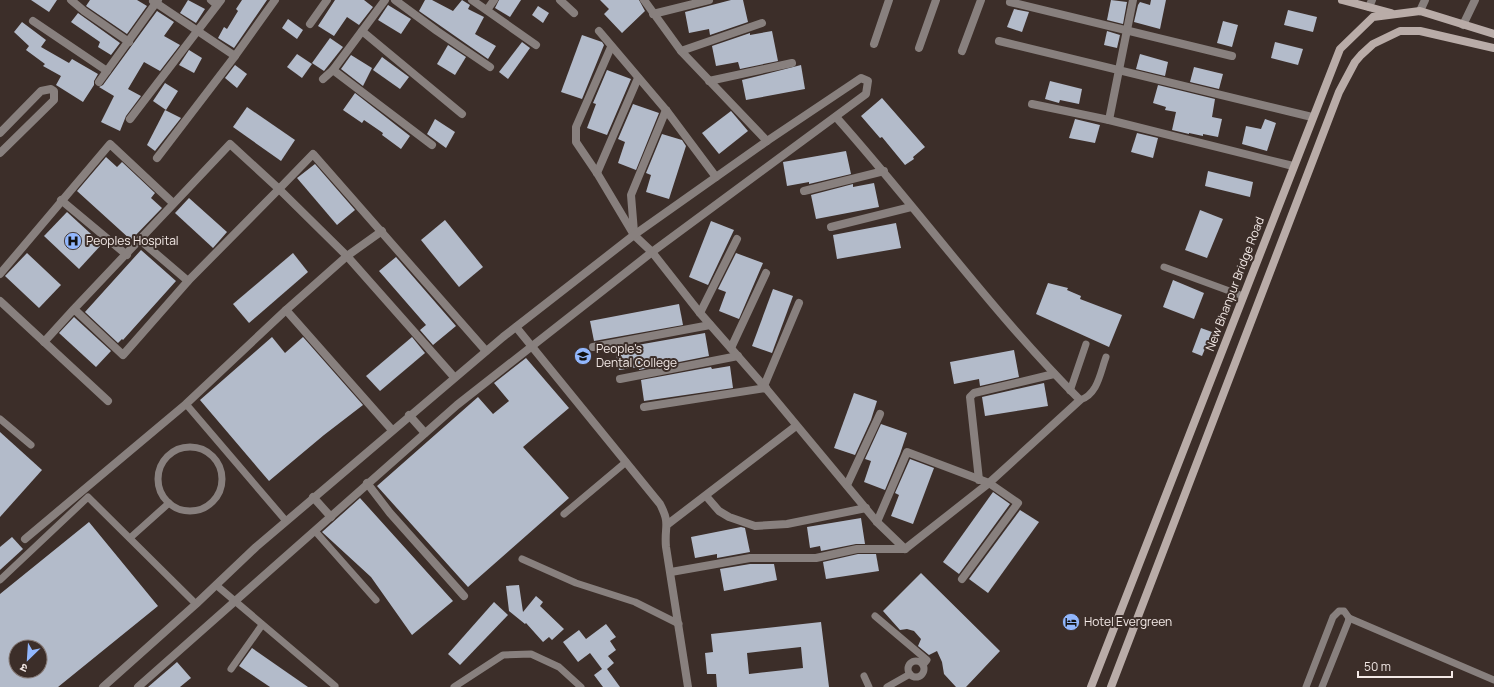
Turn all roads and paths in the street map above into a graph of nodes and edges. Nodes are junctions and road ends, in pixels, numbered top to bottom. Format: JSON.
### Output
{"nodes":[{"id":1,"x":71,"y":0,"type":"edge"},
{"id":2,"x":275,"y":0,"type":"edge"},
{"id":3,"x":328,"y":0,"type":"edge"},
{"id":4,"x":385,"y":0,"type":"edge"},
{"id":5,"x":395,"y":0,"type":"edge"},
{"id":6,"x":472,"y":0,"type":"edge"},
{"id":7,"x":494,"y":0,"type":"edge"},
{"id":8,"x":560,"y":0,"type":"edge"},
{"id":9,"x":644,"y":0,"type":"edge"},
{"id":10,"x":709,"y":0,"type":"edge"},
{"id":11,"x":889,"y":0,"type":"edge"},
{"id":12,"x":936,"y":0,"type":"edge"},
{"id":13,"x":981,"y":0,"type":"edge"},
{"id":14,"x":1133,"y":0,"type":"edge"},
{"id":15,"x":1342,"y":0,"type":"edge"},
{"id":16,"x":1425,"y":0,"type":"edge"},
{"id":17,"x":1475,"y":0,"type":"edge"},
{"id":18,"x":155,"y":1,"type":"edge"},
{"id":19,"x":216,"y":2,"type":"edge"},
{"id":20,"x":1010,"y":2,"type":"dead end"},
{"id":21,"x":1370,"y":4,"type":"edge"},
{"id":22,"x":487,"y":10,"type":"junction"},
{"id":23,"x":1420,"y":11,"type":"junction"},
{"id":24,"x":574,"y":13,"type":"dead end"},
{"id":25,"x":653,"y":14,"type":"junction"},
{"id":26,"x":1395,"y":14,"type":"junction"},
{"id":27,"x":33,"y":21,"type":"dead end"},
{"id":28,"x":762,"y":23,"type":"dead end"},
{"id":29,"x":310,"y":24,"type":"dead end"},
{"id":30,"x":1463,"y":25,"type":"junction"},
{"id":31,"x":1127,"y":29,"type":"junction"},
{"id":32,"x":599,"y":31,"type":"dead end"},
{"id":33,"x":197,"y":32,"type":"junction"},
{"id":34,"x":362,"y":32,"type":"junction"},
{"id":35,"x":1494,"y":34,"type":"edge"},
{"id":36,"x":129,"y":42,"type":"junction"},
{"id":37,"x":999,"y":42,"type":"dead end"},
{"id":38,"x":874,"y":44,"type":"dead end"},
{"id":39,"x":536,"y":45,"type":"dead end"},
{"id":40,"x":611,"y":47,"type":"junction"},
{"id":41,"x":919,"y":48,"type":"dead end"},
{"id":42,"x":1494,"y":48,"type":"edge"},
{"id":43,"x":681,"y":51,"type":"junction"},
{"id":44,"x":962,"y":51,"type":"dead end"},
{"id":45,"x":235,"y":56,"type":"junction"},
{"id":46,"x":1232,"y":56,"type":"dead end"},
{"id":47,"x":792,"y":63,"type":"dead end"},
{"id":48,"x":490,"y":67,"type":"dead end"},
{"id":49,"x":333,"y":70,"type":"junction"},
{"id":50,"x":106,"y":71,"type":"junction"},
{"id":51,"x":1119,"y":71,"type":"junction"},
{"id":52,"x":638,"y":78,"type":"junction"},
{"id":53,"x":323,"y":79,"type":"dead end"},
{"id":54,"x":709,"y":81,"type":"junction"},
{"id":55,"x":99,"y":82,"type":"dead end"},
{"id":56,"x":1032,"y":104,"type":"dead end"},
{"id":57,"x":666,"y":110,"type":"junction"},
{"id":58,"x":462,"y":114,"type":"dead end"},
{"id":59,"x":836,"y":117,"type":"junction"},
{"id":60,"x":1312,"y":117,"type":"junction"},
{"id":61,"x":130,"y":119,"type":"dead end"},
{"id":62,"x":1108,"y":120,"type":"junction"},
{"id":63,"x":0,"y":133,"type":"edge"},
{"id":64,"x":767,"y":141,"type":"junction"},
{"id":65,"x":432,"y":145,"type":"dead end"},
{"id":66,"x":0,"y":153,"type":"edge"},
{"id":67,"x":157,"y":158,"type":"dead end"},
{"id":68,"x":1294,"y":166,"type":"junction"},
{"id":69,"x":884,"y":171,"type":"junction"},
{"id":70,"x":597,"y":173,"type":"junction"},
{"id":71,"x":716,"y":177,"type":"junction"},
{"id":72,"x":280,"y":189,"type":"junction"},
{"id":73,"x":804,"y":191,"type":"dead end"},
{"id":74,"x":62,"y":200,"type":"junction"},
{"id":75,"x":173,"y":203,"type":"junction"},
{"id":76,"x":911,"y":207,"type":"junction"},
{"id":77,"x":831,"y":227,"type":"dead end"},
{"id":78,"x":382,"y":231,"type":"junction"},
{"id":79,"x":634,"y":235,"type":"junction"},
{"id":80,"x":737,"y":239,"type":"dead end"},
{"id":81,"x":140,"y":240,"type":"junction"},
{"id":82,"x":652,"y":252,"type":"junction"},
{"id":83,"x":127,"y":255,"type":"junction"},
{"id":84,"x":347,"y":256,"type":"junction"},
{"id":85,"x":1164,"y":267,"type":"dead end"},
{"id":86,"x":766,"y":273,"type":"dead end"},
{"id":87,"x":0,"y":274,"type":"edge"},
{"id":88,"x":188,"y":281,"type":"junction"},
{"id":89,"x":1243,"y":296,"type":"junction"},
{"id":90,"x":0,"y":301,"type":"edge"},
{"id":91,"x":799,"y":303,"type":"dead end"},
{"id":92,"x":74,"y":309,"type":"junction"},
{"id":93,"x":286,"y":310,"type":"junction"},
{"id":94,"x":700,"y":313,"type":"junction"},
{"id":95,"x":710,"y":325,"type":"junction"},
{"id":96,"x":516,"y":327,"type":"junction"},
{"id":97,"x":44,"y":342,"type":"junction"},
{"id":98,"x":1086,"y":344,"type":"dead end"},
{"id":99,"x":531,"y":345,"type":"junction"},
{"id":100,"x":593,"y":347,"type":"dead end"},
{"id":101,"x":731,"y":348,"type":"junction"},
{"id":102,"x":486,"y":351,"type":"junction"},
{"id":103,"x":738,"y":356,"type":"junction"},
{"id":104,"x":1106,"y":357,"type":"dead end"},
{"id":105,"x":1054,"y":374,"type":"junction"},
{"id":106,"x":454,"y":377,"type":"junction"},
{"id":107,"x":620,"y":379,"type":"dead end"},
{"id":108,"x":765,"y":387,"type":"junction"},
{"id":109,"x":1070,"y":391,"type":"junction"},
{"id":110,"x":1080,"y":400,"type":"junction"},
{"id":111,"x":108,"y":401,"type":"dead end"},
{"id":112,"x":186,"y":404,"type":"junction"},
{"id":113,"x":644,"y":407,"type":"dead end"},
{"id":114,"x":880,"y":414,"type":"dead end"},
{"id":115,"x":409,"y":415,"type":"junction"},
{"id":116,"x":0,"y":419,"type":"edge"},
{"id":117,"x":796,"y":426,"type":"junction"},
{"id":118,"x":392,"y":430,"type":"junction"},
{"id":119,"x":425,"y":433,"type":"junction"},
{"id":120,"x":31,"y":445,"type":"dead end"},
{"id":121,"x":626,"y":462,"type":"junction"},
{"id":122,"x":979,"y":480,"type":"junction"},
{"id":123,"x":367,"y":483,"type":"junction"},
{"id":124,"x":989,"y":483,"type":"junction"},
{"id":125,"x":847,"y":485,"type":"junction"},
{"id":126,"x":706,"y":496,"type":"junction"},
{"id":127,"x":314,"y":497,"type":"junction"},
{"id":128,"x":169,"y":503,"type":"junction"},
{"id":129,"x":866,"y":508,"type":"junction"},
{"id":130,"x":564,"y":514,"type":"dead end"},
{"id":131,"x":331,"y":517,"type":"junction"},
{"id":132,"x":286,"y":521,"type":"junction"},
{"id":133,"x":877,"y":522,"type":"junction"},
{"id":134,"x":668,"y":524,"type":"junction"},
{"id":135,"x":315,"y":531,"type":"junction"},
{"id":136,"x":130,"y":538,"type":"junction"},
{"id":137,"x":25,"y":539,"type":"dead end"},
{"id":138,"x":905,"y":549,"type":"junction"},
{"id":139,"x":522,"y":559,"type":"dead end"},
{"id":140,"x":671,"y":572,"type":"junction"},
{"id":141,"x":962,"y":579,"type":"dead end"},
{"id":142,"x":0,"y":580,"type":"edge"},
{"id":143,"x":216,"y":585,"type":"junction"},
{"id":144,"x":464,"y":596,"type":"dead end"},
{"id":145,"x":376,"y":600,"type":"dead end"},
{"id":146,"x":235,"y":603,"type":"junction"},
{"id":147,"x":196,"y":604,"type":"junction"},
{"id":148,"x":875,"y":616,"type":"dead end"},
{"id":149,"x":1349,"y":618,"type":"junction"},
{"id":150,"x":679,"y":624,"type":"junction"},
{"id":151,"x":262,"y":625,"type":"junction"},
{"id":152,"x":922,"y":665,"type":"junction"},
{"id":153,"x":231,"y":669,"type":"dead end"},
{"id":154,"x":910,"y":674,"type":"junction"},
{"id":155,"x":864,"y":676,"type":"dead end"},
{"id":156,"x":1494,"y":680,"type":"edge"},
{"id":157,"x":335,"y":686,"type":"edge"},
{"id":158,"x":103,"y":687,"type":"edge"},
{"id":159,"x":138,"y":687,"type":"edge"},
{"id":160,"x":454,"y":687,"type":"edge"},
{"id":161,"x":581,"y":687,"type":"edge"},
{"id":162,"x":688,"y":687,"type":"edge"},
{"id":163,"x":869,"y":687,"type":"edge"},
{"id":164,"x":887,"y":687,"type":"edge"},
{"id":165,"x":1091,"y":687,"type":"edge"},
{"id":166,"x":1111,"y":687,"type":"edge"},
{"id":167,"x":1306,"y":687,"type":"edge"},
{"id":168,"x":1322,"y":687,"type":"edge"}],
"edges":[{"from":1,"to":36,"type":"street"},
{"from":2,"to":45,"type":"street"},
{"from":3,"to":29,"type":"street"},
{"from":4,"to":34,"type":"street"},
{"from":5,"to":48,"type":"street"},
{"from":6,"to":22,"type":"street"},
{"from":7,"to":22,"type":"street"},
{"from":8,"to":24,"type":"street"},
{"from":9,"to":25,"type":"street"},
{"from":10,"to":25,"type":"street"},
{"from":11,"to":38,"type":"street"},
{"from":12,"to":41,"type":"street"},
{"from":13,"to":44,"type":"street"},
{"from":14,"to":31,"type":"street"},
{"from":15,"to":21,"type":"street"},
{"from":16,"to":23,"type":"street"},
{"from":17,"to":30,"type":"street"},
{"from":18,"to":33,"type":"street"},
{"from":18,"to":36,"type":"street"},
{"from":19,"to":33,"type":"street"},
{"from":20,"to":31,"type":"street"},
{"from":21,"to":26,"type":"street"},
{"from":22,"to":39,"type":"street"},
{"from":23,"to":26,"type":"street","name":"New Bhanpur Bridge Road"},
{"from":23,"to":30,"type":"street","name":"New Bhanpur Bridge Road"},
{"from":25,"to":43,"type":"street"},
{"from":26,"to":60,"type":"street","name":"New Bhanpur Bridge Road"},
{"from":27,"to":50,"type":"street"},
{"from":28,"to":43,"type":"street"},
{"from":30,"to":35,"type":"street","name":"New Bhanpur Bridge Road"},
{"from":31,"to":46,"type":"street"},
{"from":31,"to":51,"type":"street"},
{"from":32,"to":40,"type":"street"},
{"from":33,"to":45,"type":"street"},
{"from":33,"to":61,"type":"street"},
{"from":34,"to":49,"type":"street"},
{"from":34,"to":58,"type":"street"},
{"from":36,"to":50,"type":"street"},
{"from":37,"to":51,"type":"street"},
{"from":40,"to":52,"type":"street"},
{"from":40,"to":70,"type":"street"},
{"from":42,"to":166,"type":"street"},
{"from":43,"to":54,"type":"street"},
{"from":45,"to":67,"type":"street"},
{"from":47,"to":54,"type":"street"},
{"from":49,"to":53,"type":"street"},
{"from":49,"to":65,"type":"street"},
{"from":50,"to":55,"type":"street"},
{"from":51,"to":60,"type":"street"},
{"from":51,"to":62,"type":"street"},
{"from":52,"to":57,"type":"street"},
{"from":52,"to":70,"type":"street"},
{"from":54,"to":64,"type":"street"},
{"from":56,"to":62,"type":"street"},
{"from":57,"to":71,"type":"street"},
{"from":57,"to":79,"type":"street"},
{"from":59,"to":64,"type":"street"},
{"from":59,"to":69,"type":"street"},
{"from":59,"to":82,"type":"street"},
{"from":60,"to":68,"type":"street","name":"New Bhanpur Bridge Road"},
{"from":62,"to":68,"type":"street"},
{"from":63,"to":66,"type":"street"},
{"from":64,"to":71,"type":"street"},
{"from":68,"to":89,"type":"street","name":"New Bhanpur Bridge Road"},
{"from":69,"to":73,"type":"street"},
{"from":69,"to":76,"type":"street"},
{"from":70,"to":79,"type":"street"},
{"from":71,"to":79,"type":"street"},
{"from":72,"to":75,"type":"street"},
{"from":72,"to":78,"type":"street"},
{"from":72,"to":84,"type":"street"},
{"from":72,"to":88,"type":"street"},
{"from":74,"to":75,"type":"street"},
{"from":74,"to":83,"type":"street"},
{"from":74,"to":87,"type":"street"},
{"from":75,"to":81,"type":"street"},
{"from":76,"to":77,"type":"street"},
{"from":76,"to":105,"type":"street"},
{"from":78,"to":84,"type":"street"},
{"from":78,"to":102,"type":"street"},
{"from":79,"to":82,"type":"street"},
{"from":79,"to":96,"type":"street"},
{"from":80,"to":94,"type":"street"},
{"from":81,"to":83,"type":"street"},
{"from":81,"to":88,"type":"street"},
{"from":82,"to":94,"type":"street"},
{"from":82,"to":99,"type":"street"},
{"from":83,"to":92,"type":"street"},
{"from":84,"to":93,"type":"street"},
{"from":84,"to":106,"type":"street"},
{"from":85,"to":89,"type":"lane"},
{"from":86,"to":101,"type":"street"},
{"from":88,"to":92,"type":"street"},
{"from":89,"to":165,"type":"street","name":"New Bhanpur Bridge Road"},
{"from":90,"to":97,"type":"street"},
{"from":91,"to":108,"type":"street"},
{"from":92,"to":97,"type":"street"},
{"from":93,"to":112,"type":"street"},
{"from":93,"to":118,"type":"street"},
{"from":94,"to":95,"type":"street"},
{"from":95,"to":100,"type":"street"},
{"from":95,"to":101,"type":"street"},
{"from":96,"to":99,"type":"street"},
{"from":96,"to":102,"type":"street"},
{"from":97,"to":111,"type":"street"},
{"from":98,"to":109,"type":"lane"},
{"from":99,"to":119,"type":"street"},
{"from":99,"to":121,"type":"street"},
{"from":101,"to":103,"type":"street"},
{"from":102,"to":106,"type":"street"},
{"from":103,"to":107,"type":"street"},
{"from":103,"to":108,"type":"street"},
{"from":104,"to":110,"type":"lane"},
{"from":105,"to":109,"type":"street"},
{"from":105,"to":122,"type":"street"},
{"from":106,"to":115,"type":"street"},
{"from":108,"to":113,"type":"street"},
{"from":108,"to":117,"type":"street"},
{"from":109,"to":110,"type":"street"},
{"from":110,"to":124,"type":"street"},
{"from":112,"to":132,"type":"lane"},
{"from":112,"to":137,"type":"street"},
{"from":114,"to":125,"type":"street"},
{"from":115,"to":118,"type":"street"},
{"from":115,"to":119,"type":"street"},
{"from":116,"to":120,"type":"lane"},
{"from":117,"to":125,"type":"street"},
{"from":117,"to":126,"type":"street"},
{"from":118,"to":127,"type":"street"},
{"from":119,"to":123,"type":"street"},
{"from":121,"to":130,"type":"lane"},
{"from":121,"to":134,"type":"street"},
{"from":122,"to":124,"type":"street"},
{"from":122,"to":133,"type":"street"},
{"from":123,"to":131,"type":"street"},
{"from":123,"to":144,"type":"street"},
{"from":124,"to":138,"type":"street"},
{"from":124,"to":141,"type":"street"},
{"from":125,"to":129,"type":"street"},
{"from":126,"to":129,"type":"street"},
{"from":126,"to":134,"type":"street"},
{"from":127,"to":131,"type":"street"},
{"from":127,"to":132,"type":"street"},
{"from":128,"to":128,"type":"lane"},
{"from":128,"to":136,"type":"lane"},
{"from":129,"to":133,"type":"street"},
{"from":131,"to":135,"type":"street"},
{"from":132,"to":143,"type":"street"},
{"from":133,"to":138,"type":"street"},
{"from":134,"to":140,"type":"street"},
{"from":135,"to":145,"type":"lane"},
{"from":135,"to":146,"type":"street"},
{"from":136,"to":142,"type":"lane"},
{"from":136,"to":147,"type":"lane"},
{"from":138,"to":140,"type":"street"},
{"from":139,"to":150,"type":"lane"},
{"from":140,"to":150,"type":"street"},
{"from":143,"to":146,"type":"lane"},
{"from":143,"to":147,"type":"street"},
{"from":146,"to":151,"type":"lane"},
{"from":146,"to":159,"type":"street"},
{"from":147,"to":158,"type":"street"},
{"from":148,"to":152,"type":"lane"},
{"from":149,"to":156,"type":"lane"},
{"from":149,"to":167,"type":"lane"},
{"from":149,"to":168,"type":"lane"},
{"from":150,"to":162,"type":"street"},
{"from":151,"to":153,"type":"lane"},
{"from":151,"to":157,"type":"lane"},
{"from":152,"to":154,"type":"lane"},
{"from":152,"to":154,"type":"lane"},
{"from":154,"to":164,"type":"lane"},
{"from":155,"to":163,"type":"lane"},
{"from":160,"to":161,"type":"lane"}]}
